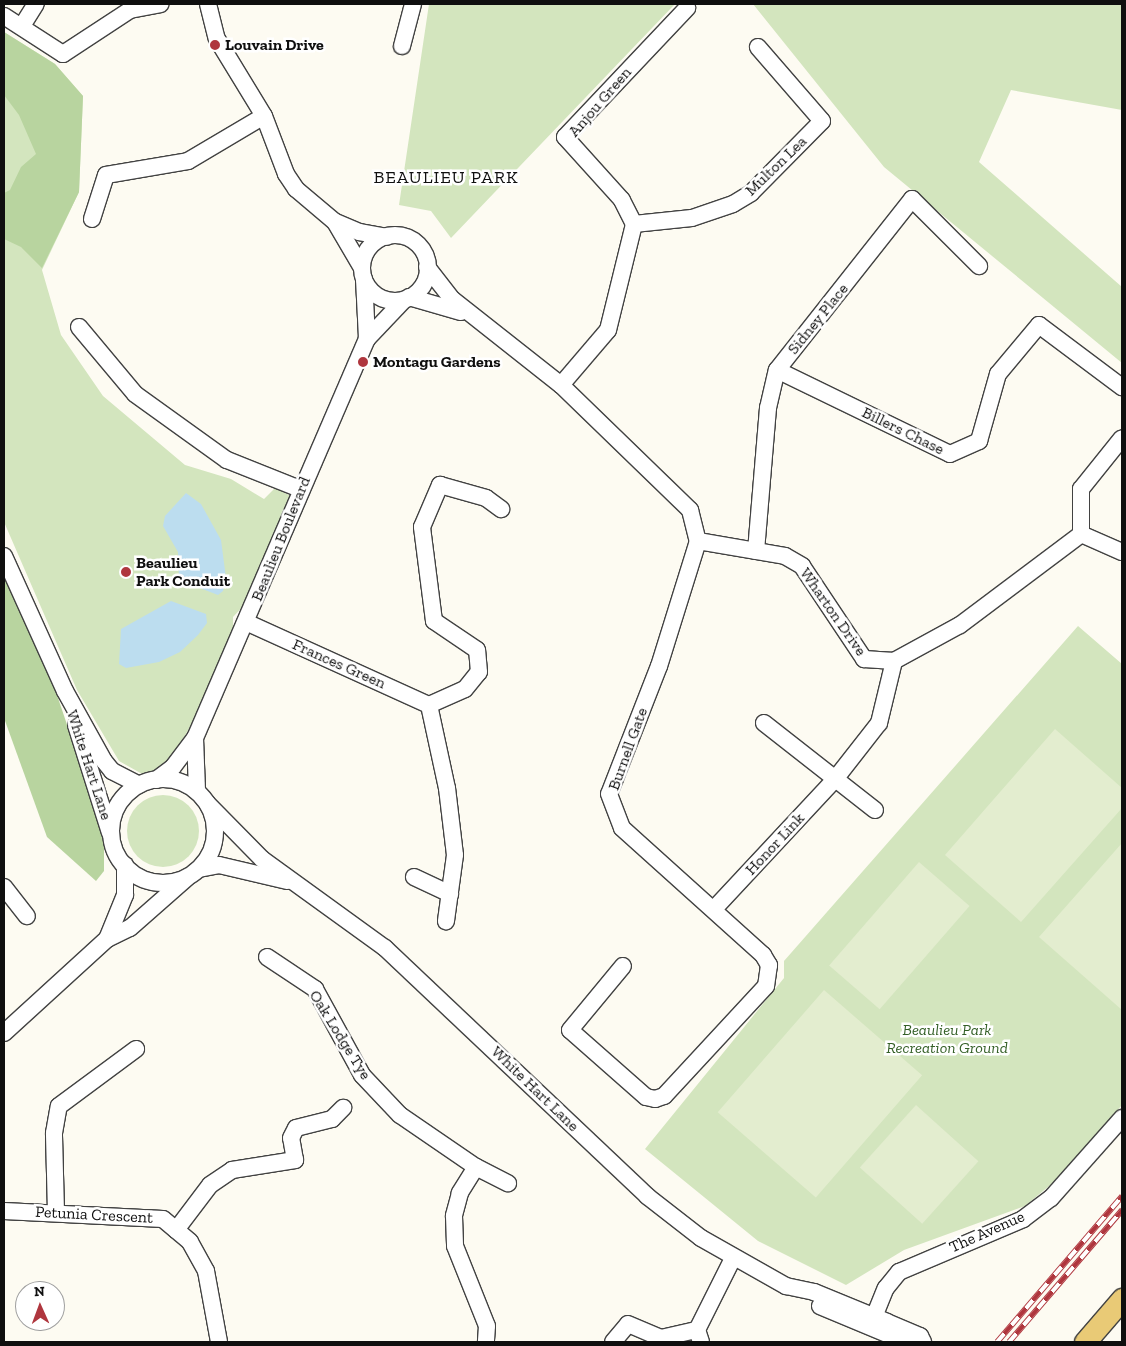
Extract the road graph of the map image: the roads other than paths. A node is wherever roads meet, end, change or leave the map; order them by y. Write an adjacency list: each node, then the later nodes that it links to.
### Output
1 (36, 4): 7 (street)
2 (160, 4): 7 (street)
3 (208, 4): 10 (street)
4 (412, 4): 8 (street)
5 (687, 8): 13 (street, Anjou Green)
6 (4, 16): 7 (street)
7 (22, 26)
8 (402, 46)
9 (758, 47): 13 (street, Multon Lea)
10 (264, 116): 11 (street); 12 (street)
11 (92, 219)
12 (335, 222): 14 (street); 17 (street)
13 (634, 224): 23 (street)
14 (387, 237): 15 (street); 17 (street)
15 (427, 266): 18 (street); 19 (street)
16 (979, 266): 22 (street, Sidney Place)
17 (363, 273): 18 (street); 21 (street, Beaulieu Boulevard)
18 (407, 298): 19 (street); 21 (street, Beaulieu Boulevard)
19 (474, 318): 23 (street)
20 (79, 326): 26 (street)
21 (367, 339): 26 (street, Beaulieu Boulevard)
22 (777, 370): 24 (street, Billers Chase); 30 (street, Sidney Place)
23 (561, 385): 29 (street)
24 (1122, 387)
25 (1122, 438): 28 (street)
26 (300, 489): 33 (street, Beaulieu Boulevard)
27 (501, 509): 36 (street)
28 (1081, 534): 31 (street); 34 (street)
29 (698, 541): 30 (street, Wharton Drive); 51 (street, Burnell Gate)
30 (756, 551): 34 (street, Wharton Drive)
31 (1122, 552)
32 (4, 556): 35 (street, White Hart Lane)
33 (248, 623): 36 (street, Frances Green); 38 (street, Beaulieu Boulevard)
34 (894, 662): 39 (street, Honor Link)
35 (65, 691): 41 (street, White Hart Lane); 44 (street, White Hart Lane)
36 (429, 705): 50 (street)
37 (764, 722): 39 (street)
38 (195, 738): 40 (street, Beaulieu Boulevard); 42 (street, Beaulieu Boulevard)
39 (836, 778): 43 (street); 51 (street, Honor Link)
40 (156, 780): 41 (street); 42 (street)
41 (139, 785): 44 (street)
42 (202, 797): 46 (street); 48 (street, White Hart Lane)
43 (875, 810)
44 (112, 840): 45 (street)
45 (125, 865): 46 (street); 54 (street)
46 (193, 872): 48 (street, White Hart Lane); 54 (street)
47 (414, 877): 50 (street)
48 (292, 882): 66 (street, White Hart Lane)
49 (4, 886): 52 (street)
50 (450, 894): 53 (street)
51 (714, 909): 56 (street, Burnell Gate)
52 (27, 916)
53 (446, 921)
54 (107, 939): 57 (street)
55 (267, 957): 61 (street, Oak Lodge Tye)
56 (624, 966)
57 (4, 1033)
58 (136, 1049): 64 (street)
59 (343, 1108): 65 (street)
60 (1122, 1118): 69 (street, The Avenue)
61 (476, 1167): 62 (street, Oak Lodge Tye); 72 (street)
62 (508, 1183)
63 (4, 1211): 64 (street, Petunia Crescent)
64 (56, 1212): 65 (street, Petunia Crescent)
65 (176, 1230): 71 (street, Petunia Crescent)
66 (733, 1258): 67 (street, White Hart Lane); 70 (street)
67 (786, 1286): 69 (street, White Hart Lane); 74 (street, White Hart Lane)
68 (1122, 1299): 76 (main road)
69 (874, 1317): 75 (street, White Hart Lane)
70 (699, 1336): 73 (street)
71 (219, 1342)
72 (486, 1342)
73 (613, 1342)
74 (906, 1342)
75 (923, 1342)
76 (1085, 1342)

